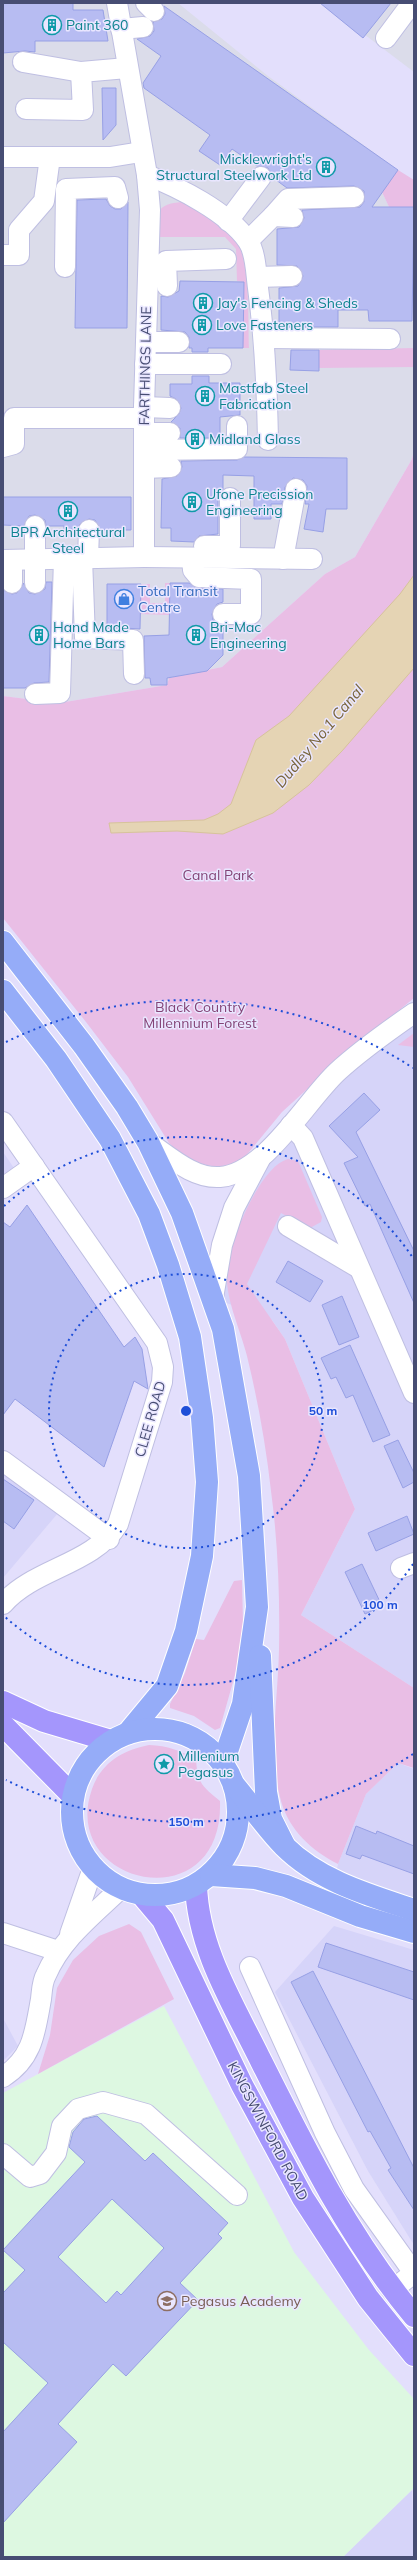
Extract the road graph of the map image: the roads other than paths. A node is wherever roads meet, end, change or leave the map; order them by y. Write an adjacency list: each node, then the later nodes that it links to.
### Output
1 (117, 3): 4 (street, FARTHINGS LANE)
2 (412, 3): 5 (street)
3 (142, 27): 4 (street)
4 (121, 30): 7 (street, FARTHINGS LANE)
5 (386, 38)
6 (23, 62): 8 (street)
7 (127, 68): 8 (street); 10 (street, FARTHINGS LANE)
8 (81, 72): 9 (street)
9 (26, 109)
10 (141, 152): 13 (street); 14 (street, FARTHINGS LANE)
11 (3, 157): 12 (street)
12 (50, 157): 13 (street); 23 (street)
13 (88, 157): 16 (street)
14 (147, 175): 21 (street); 28 (street, FARTHINGS LANE)
15 (261, 177): 21 (street)
16 (90, 193): 18 (street); 25 (street)
17 (354, 197): 19 (street)
18 (118, 198)
19 (273, 216): 20 (street); 22 (street)
20 (293, 217)
21 (228, 221): 22 (street)
22 (248, 241): 27 (street)
23 (3, 255)
24 (226, 259): 28 (street)
25 (65, 267)
26 (292, 276): 27 (street)
27 (256, 277): 29 (street)
28 (164, 286): 31 (street, FARTHINGS LANE)
29 (264, 338): 30 (street); 40 (street)
30 (390, 339)
31 (146, 342): 32 (street); 33 (street, FARTHINGS LANE)
32 (179, 342)
33 (145, 364): 34 (street); 39 (street, FARTHINGS LANE)
34 (221, 364)
35 (170, 408): 39 (street)
36 (8, 418): 39 (street); 41 (street)
37 (237, 426): 39 (street)
38 (170, 433): 39 (street)
39 (144, 435): 42 (street); 48 (street, FARTHINGS LANE)
40 (268, 440)
41 (3, 448)
42 (171, 467)
43 (296, 489): 51 (street)
44 (230, 498): 47 (street)
45 (35, 526): 50 (street)
46 (89, 530): 49 (street)
47 (194, 553): 48 (street); 51 (street); 56 (street)
48 (144, 557): 49 (street)
49 (78, 558): 50 (street); 57 (street); 58 (street)
50 (35, 559): 53 (street); 54 (street)
51 (283, 559): 52 (street)
52 (312, 559)
53 (7, 560): 55 (street)
54 (35, 582)
55 (12, 583)
56 (223, 614)
57 (134, 674)
58 (35, 694)
59 (3, 942): 64 (highway)
60 (3, 992): 78 (highway)
61 (414, 1013): 63 (street)
62 (3, 1122): 66 (street, CLEE ROAD)
63 (291, 1125): 65 (street); 69 (street)
64 (148, 1142): 65 (street); 70 (highway)
65 (261, 1157): 70 (street)
66 (34, 1166): 67 (street); 73 (street, CLEE ROAD)
67 (3, 1188)
68 (288, 1226): 69 (street)
69 (360, 1268): 71 (street)
70 (212, 1298): 75 (highway)
71 (414, 1393)
72 (3, 1461): 73 (street)
73 (109, 1539): 74 (street, CLEE ROAD)
74 (3, 1604)
75 (258, 1607): 79 (highway); 82 (highway)
76 (3, 1702): 78 (main road)
77 (3, 1725): 81 (main road)
78 (120, 1737): 79 (highway); 81 (highway)
79 (223, 1763): 80 (highway)
80 (234, 1785): 82 (highway); 84 (highway)
81 (74, 1796): 83 (highway)
82 (284, 1845): 87 (highway)
83 (93, 1868): 85 (highway); 90 (street)
84 (204, 1880): 86 (highway); 88 (highway); 92 (main road, KINGSWINFORD ROAD)
85 (121, 1888): 86 (highway); 90 (street)
86 (142, 1895): 100 (main road, KINGSWINFORD ROAD)
87 (414, 1910)
88 (414, 1932)
89 (3, 1933): 90 (street)
90 (63, 1944): 93 (street)
91 (250, 1967): 94 (street, KINGSWINFORD ROAD)
92 (269, 2076): 94 (street, KINGSWINFORD ROAD); 98 (main road, KINGSWINFORD ROAD)
93 (3, 2077)
94 (325, 2133): 97 (street, KINGSWINFORD ROAD)
95 (3, 2154): 96 (street)
96 (237, 2195)
97 (414, 2273): 98 (street)
98 (392, 2290): 99 (main road, KINGSWINFORD ROAD)
99 (414, 2316)
100 (414, 2355)

